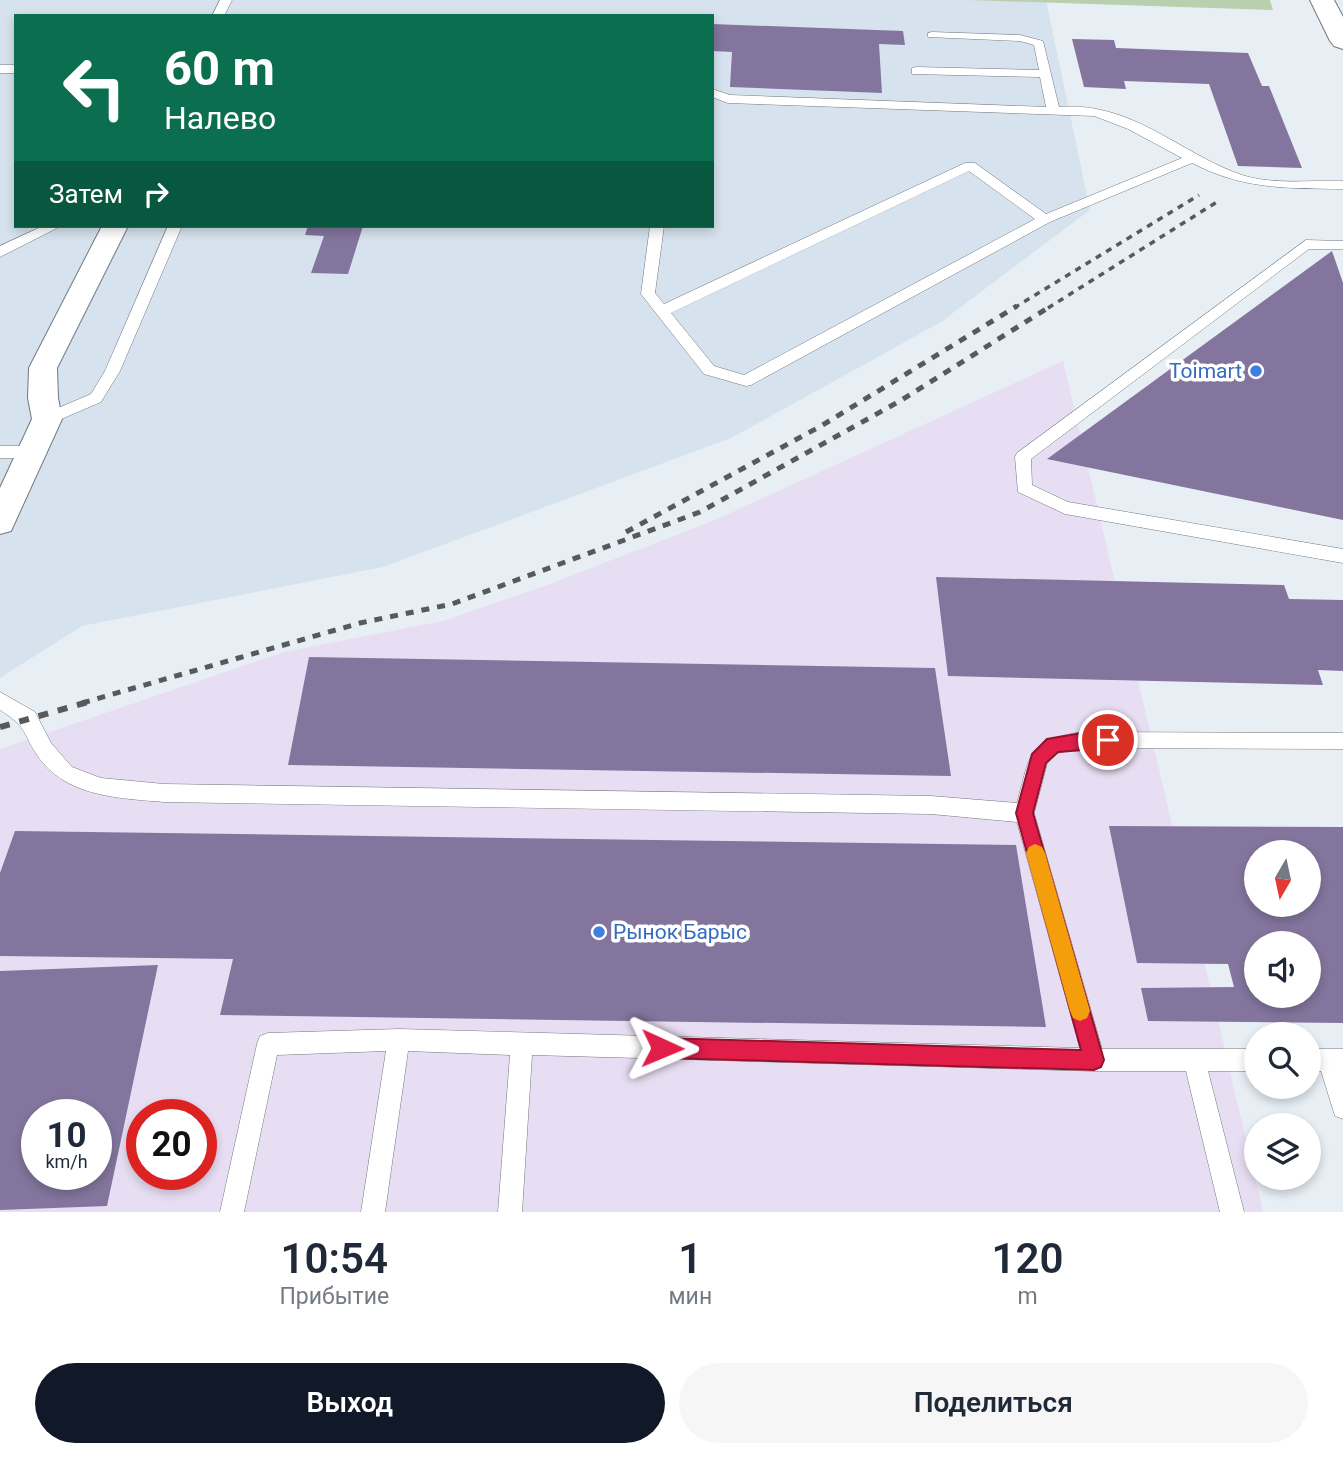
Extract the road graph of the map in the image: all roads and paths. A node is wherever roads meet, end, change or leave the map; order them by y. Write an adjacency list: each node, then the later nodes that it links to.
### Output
1 (1322, 0): 3 (main road)
2 (932, 35): 5 (lane)
3 (1343, 41)
4 (916, 71): 5 (lane)
5 (1046, 74): 7 (lane)
6 (714, 94): 7 (lane)
7 (1053, 110): 8 (lane)
8 (1193, 159): 9 (lane); 10 (lane)
9 (1343, 185)
10 (1045, 219): 17 (lane); 17 (lane)
11 (50, 228): 16 (lane)
12 (114, 228): 18 (street)
13 (174, 228): 18 (lane)
14 (657, 228): 17 (lane)
15 (1343, 245): 22 (lane)
16 (0, 252)
17 (662, 312)
18 (47, 419): 20 (street)
19 (0, 452): 20 (lane)
20 (32, 452): 21 (street)
21 (0, 522)
22 (1343, 556)
23 (0, 700): 25 (lane)
24 (1343, 741): 25 (lane)
25 (1024, 813): 30 (lane)
26 (399, 1040): 27 (lane); 33 (lane); 34 (lane)
27 (522, 1044): 30 (lane); 35 (lane)
28 (1194, 1059): 29 (lane); 30 (lane); 36 (lane)
29 (1244, 1059)
30 (1094, 1060)
31 (1327, 1060): 32 (lane)
32 (1343, 1108)
33 (232, 1212)
34 (373, 1212)
35 (510, 1212)
36 (1232, 1212)

